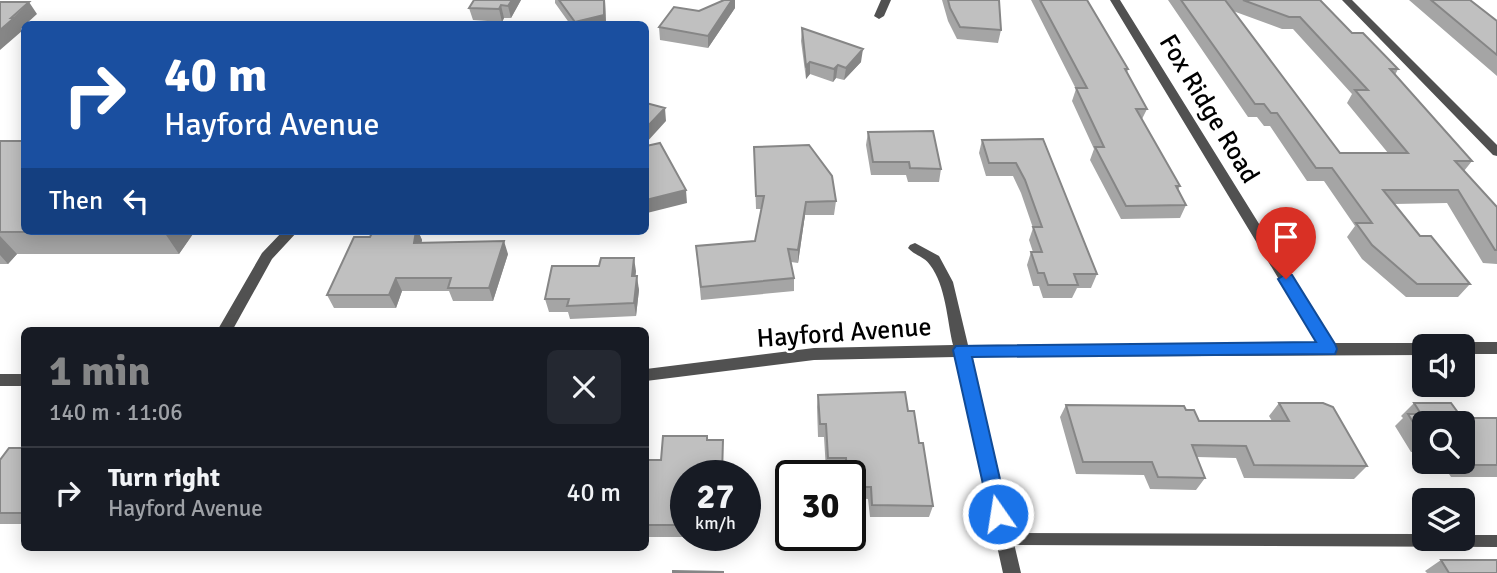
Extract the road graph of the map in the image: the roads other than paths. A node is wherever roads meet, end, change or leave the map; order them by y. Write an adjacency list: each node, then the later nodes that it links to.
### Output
1 (886, 0): 4 (street)
2 (1115, 0): 11 (street, Fox Ridge Road)
3 (1347, 0): 5 (street)
4 (879, 16)
5 (1497, 152)
6 (287, 235): 8 (street)
7 (915, 248): 13 (street)
8 (225, 327)
9 (1475, 348): 10 (street)
10 (1497, 348)
11 (1329, 349): 12 (street, Hayford Avenue); 13 (street, Hayford Avenue)
12 (1412, 349)
13 (962, 350): 14 (street, Hayford Avenue); 17 (street)
14 (649, 375)
15 (0, 380): 16 (street)
16 (21, 380)
17 (1004, 539): 18 (lane); 19 (street)
18 (1497, 541)
19 (1012, 573)

